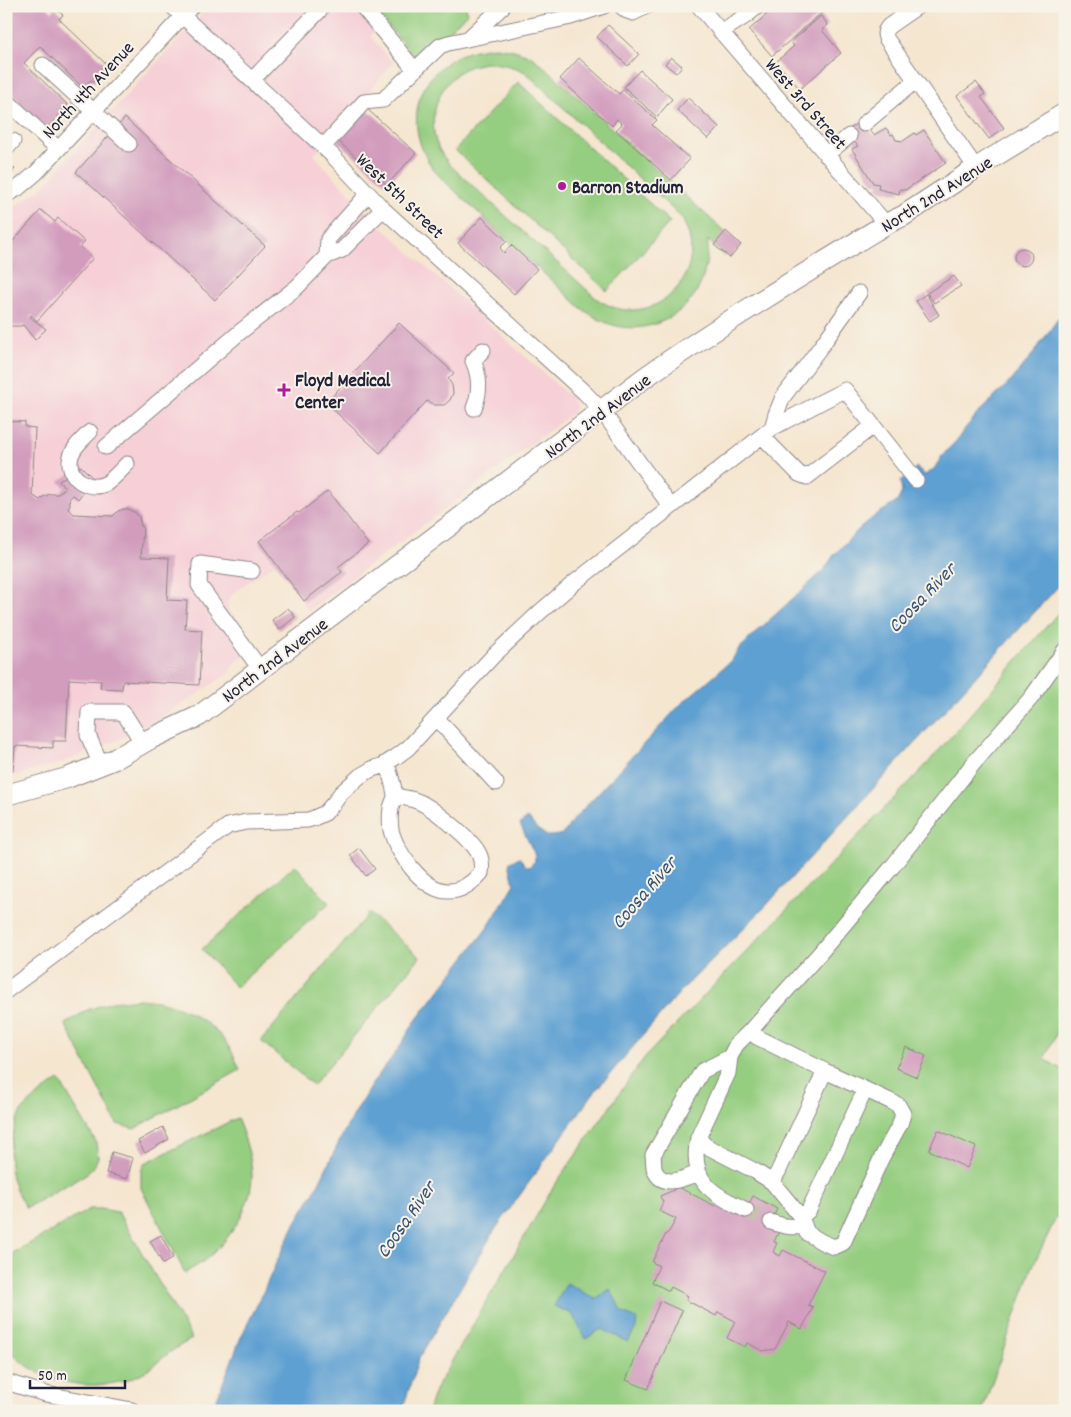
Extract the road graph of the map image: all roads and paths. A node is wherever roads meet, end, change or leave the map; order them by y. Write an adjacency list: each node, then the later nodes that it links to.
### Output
1 (322, 6): 15 (street)
2 (362, 6): 14 (street)
3 (503, 6): 12 (street)
4 (604, 6): 12 (street)
5 (622, 6): 6 (street)
6 (647, 6)
7 (699, 6): 11 (street, West 3rd Street)
8 (922, 7): 16 (street)
9 (182, 9): 15 (street, West 5th Street); 18 (street, North 4th Avenue)
10 (748, 9): 11 (street)
11 (721, 32): 25 (street, West 3rd Street)
12 (468, 39): 14 (street)
13 (42, 65): 18 (street)
14 (415, 70): 23 (street)
15 (252, 80): 23 (street, West 5th Street)
16 (915, 81): 20 (street); 26 (street)
17 (6, 100): 24 (street)
18 (93, 111): 22 (street); 24 (street, North 4th Avenue)
19 (1063, 114): 26 (main road, North 2nd Avenue)
20 (864, 124)
21 (849, 136): 25 (street)
22 (129, 144)
23 (323, 147): 28 (street, West 5th Street)
24 (58, 149): 27 (street, North 4th Avenue)
25 (826, 155): 30 (street, West 3rd Street)
26 (976, 168): 30 (main road, North 2nd Avenue)
27 (6, 194)
28 (368, 194): 29 (street, West 5th Street); 31 (street)
29 (383, 208): 31 (street); 35 (street, West 5th Street)
30 (886, 224): 35 (main road, North 2nd Avenue)
31 (326, 256): 39 (street)
32 (859, 293): 38 (street)
33 (483, 350): 34 (street)
34 (474, 408)
35 (602, 411): 42 (street, West 5th Street); 45 (main road, North 2nd Avenue)
36 (874, 426): 38 (street); 38 (street); 41 (street)
37 (90, 432): 40 (street)
38 (767, 432): 42 (street)
39 (106, 447)
40 (127, 464)
41 (916, 480)
42 (671, 506): 46 (street)
43 (252, 571): 45 (street)
44 (1065, 650): 54 (street)
45 (260, 670): 47 (main road, North 2nd Avenue)
46 (436, 718): 48 (street); 50 (street)
47 (144, 738): 49 (main road, North 2nd Avenue); 49 (street)
48 (387, 763): 52 (street); 53 (street)
49 (101, 765): 51 (main road, North 2nd Avenue)
50 (496, 783)
51 (6, 795)
52 (395, 796): 52 (street)
53 (6, 991)
54 (750, 1031): 55 (street); 56 (street)
55 (730, 1057): 58 (street); 59 (street)
56 (825, 1071): 57 (street); 60 (street)
57 (865, 1090): 62 (street); 62 (street)
58 (698, 1138): 59 (street); 60 (street)
59 (698, 1173): 61 (street)
60 (772, 1182): 62 (street)
61 (746, 1210)
62 (803, 1221): 63 (street)
63 (771, 1222)
64 (6, 1382): 65 (street)
65 (109, 1408): 66 (street)
66 (132, 1410)

